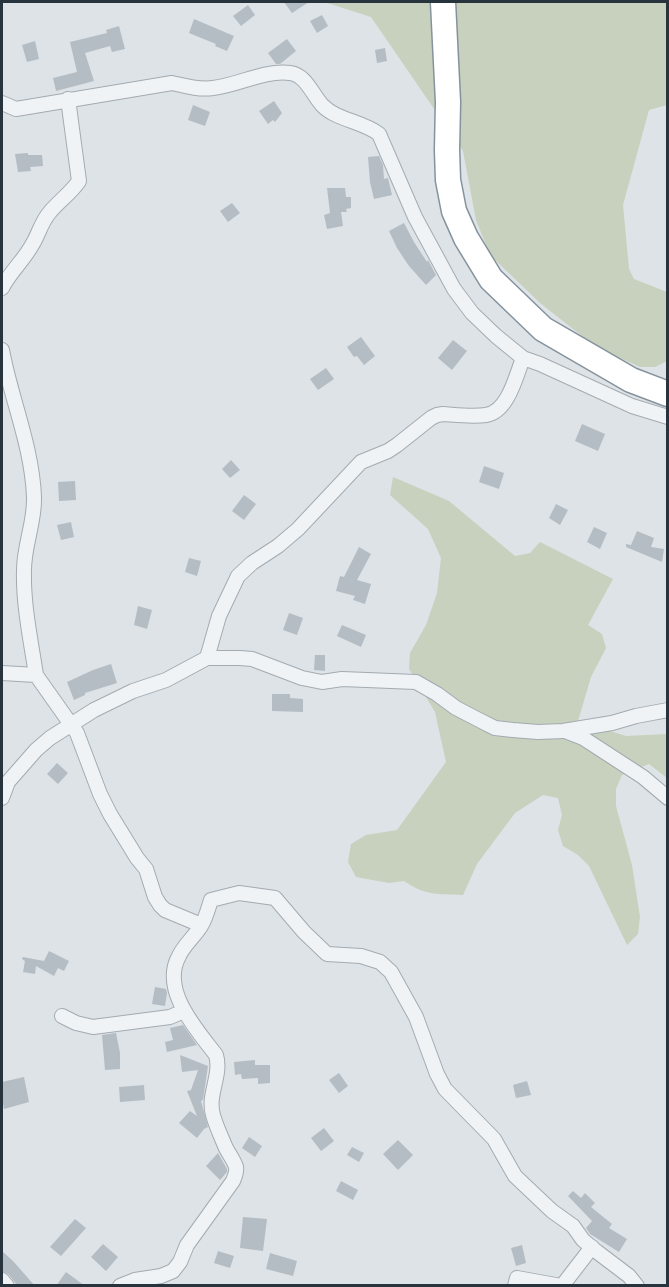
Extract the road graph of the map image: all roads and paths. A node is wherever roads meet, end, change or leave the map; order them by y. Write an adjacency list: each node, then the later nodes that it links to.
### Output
1 (443, 2): 7 (highway)
2 (68, 99): 3 (street); 4 (street); 6 (street)
3 (2, 103)
4 (2, 288)
5 (2, 350): 11 (street)
6 (523, 358): 8 (street); 9 (street)
7 (668, 394)
8 (668, 417)
9 (207, 658): 13 (street); 14 (street)
10 (2, 673): 11 (street)
11 (36, 675): 13 (street)
12 (668, 710): 14 (street)
13 (71, 724): 15 (street); 17 (street)
14 (563, 731): 16 (street)
15 (2, 798)
16 (668, 798)
17 (201, 926): 18 (street); 20 (street)
18 (184, 1011): 19 (street); 23 (street)
19 (62, 1016)
20 (592, 1247): 25 (street); 26 (street)
21 (2, 1280): 22 (street)
22 (7, 1286)
23 (120, 1286)
24 (515, 1286): 25 (street)
25 (561, 1286)
26 (637, 1286)

